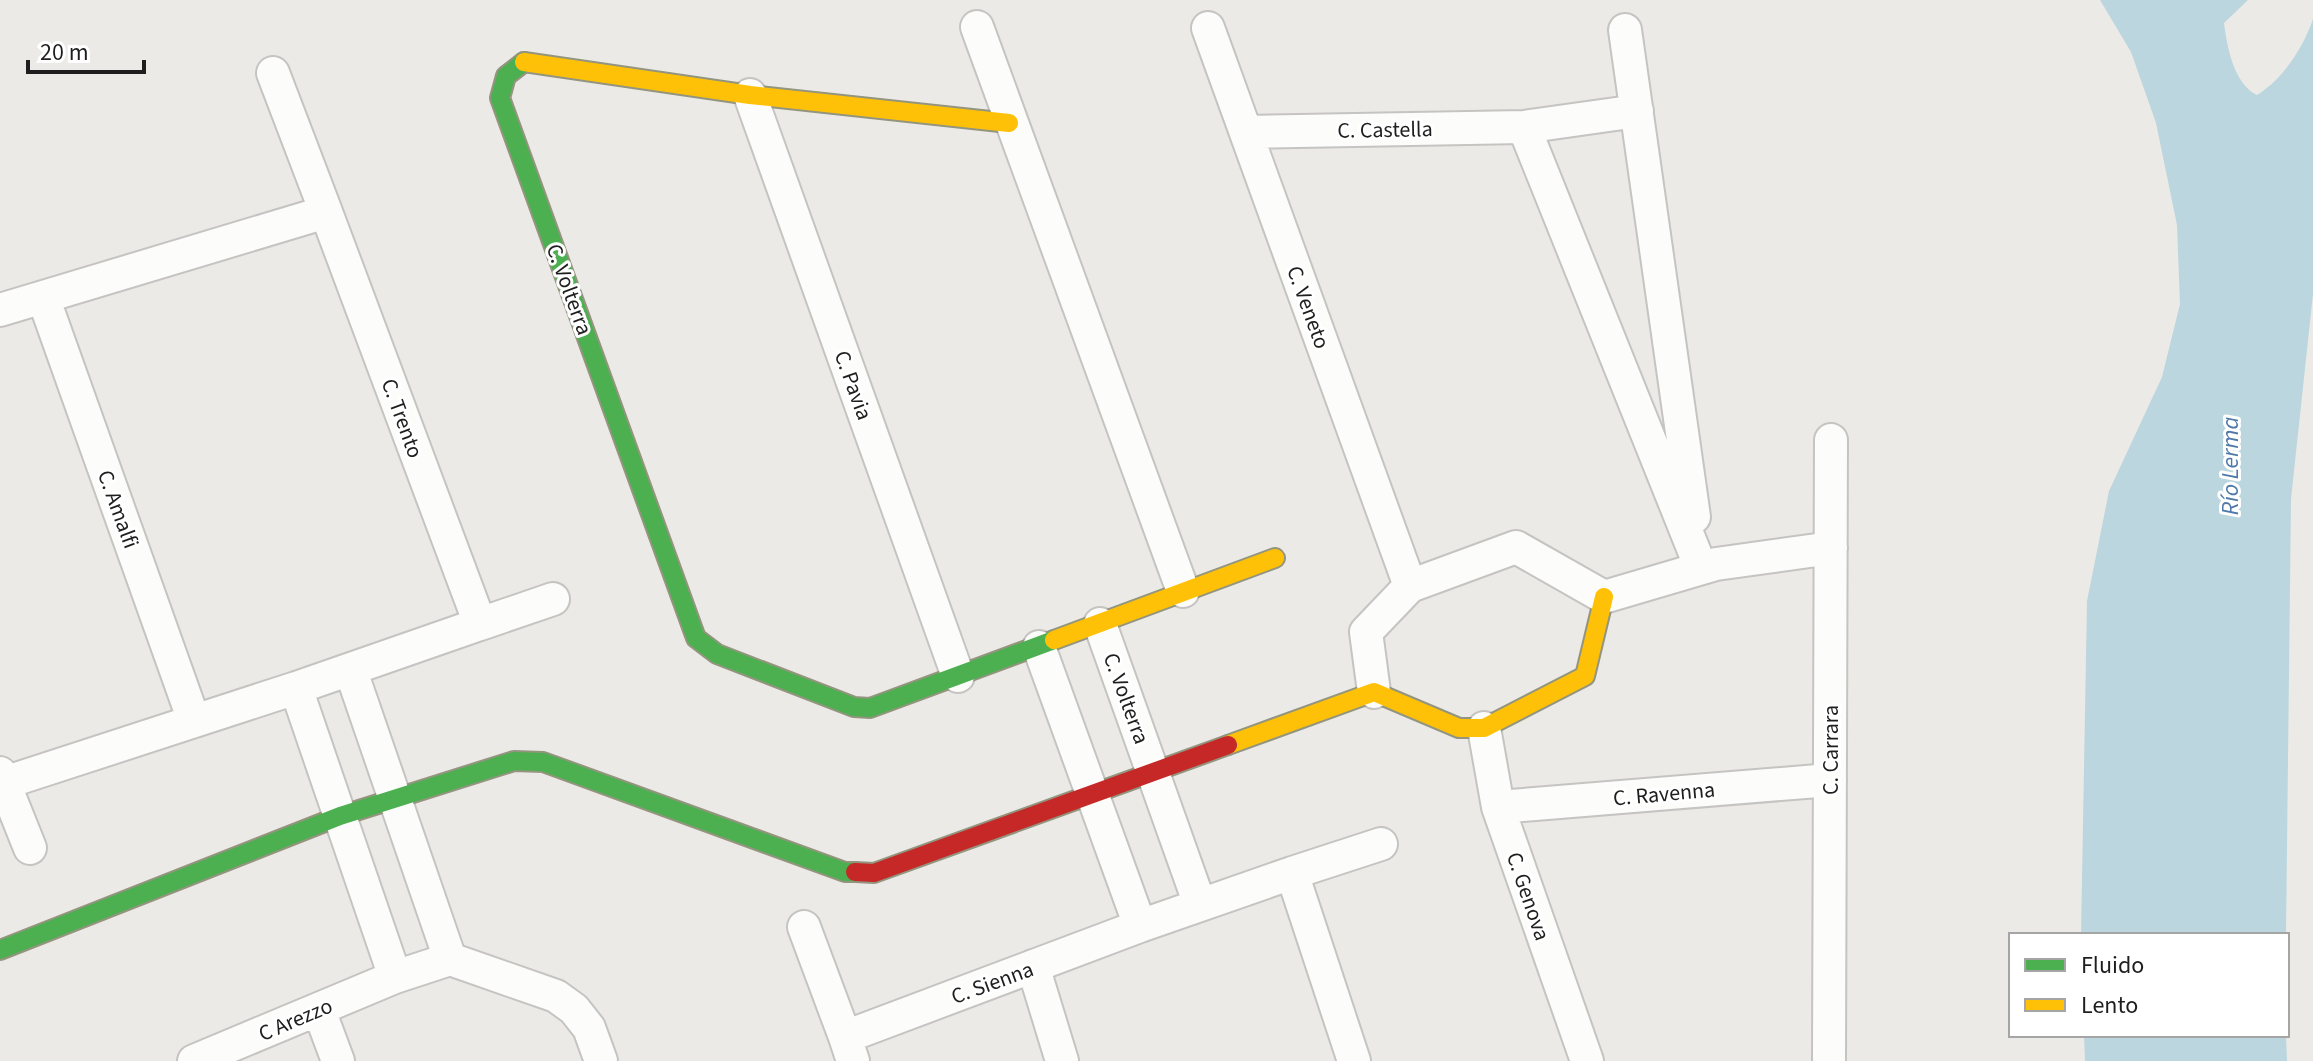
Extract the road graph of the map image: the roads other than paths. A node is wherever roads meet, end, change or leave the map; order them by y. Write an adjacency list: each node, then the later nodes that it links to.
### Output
1 (977, 27): 7 (street)
2 (1208, 28): 9 (street, C. Veneto)
3 (1625, 30): 6 (street)
4 (273, 73): 10 (street, C. Trento)
5 (750, 95): 7 (street, C. Volterra); 25 (street, C. Pavia); 25 (street, C. Volterra)
6 (1637, 111): 8 (street, C. Castella); 16 (street)
7 (1009, 123): 18 (street)
8 (1524, 127): 9 (street, C. Castella); 16 (street)
9 (1246, 132): 17 (street, C. Veneto)
10 (326, 212): 11 (street); 21 (street, C. Trento)
11 (43, 297): 12 (street); 28 (street, C. Amalfi)
12 (0, 310)
13 (1831, 440): 14 (street, C. Carrara)
14 (1831, 548): 16 (street); 32 (street, C. Carrara)
15 (1275, 558): 18 (street, C. Volterra)
16 (1701, 568): 19 (street)
17 (1410, 586): 19 (street); 27 (street)
18 (1183, 591): 22 (street, C. Volterra)
19 (1604, 597): 29 (street)
20 (553, 599): 21 (street)
21 (480, 624): 24 (street)
22 (1100, 624): 23 (street, C. Volterra); 30 (street, C. Volterra)
23 (1039, 647): 25 (street, C. Volterra); 33 (street)
24 (351, 671): 26 (street); 34 (street)
25 (958, 676)
26 (296, 688): 28 (street); 36 (street)
27 (1374, 692): 29 (street); 30 (street)
28 (194, 721): 31 (street)
29 (1484, 728): 35 (street, C. Genova)
30 (1154, 771): 33 (street); 40 (street)
31 (2, 778): 38 (street)
32 (1830, 780): 35 (street, C. Ravenna); 55 (street, C. Carrara)
33 (1092, 794): 34 (street); 41 (street)
34 (394, 798): 36 (street); 44 (street)
35 (1498, 807): 54 (street, C. Genova)
36 (340, 816): 43 (street); 46 (street)
37 (1381, 844): 39 (street, C. Sienna)
38 (30, 848)
39 (1292, 873): 40 (street, C. Sienna); 53 (street)
40 (1200, 905): 41 (street, C. Sienna)
41 (1140, 926): 45 (street, C. Sienna)
42 (804, 927): 48 (street, C. Sienna)
43 (0, 950)
44 (450, 959): 46 (street, C Arezzo); 51 (street)
45 (1033, 966): 48 (street, C. Sienna); 52 (street)
46 (395, 977): 47 (street, C Arezzo)
47 (319, 1010): 49 (street, C Arezzo); 50 (street)
48 (849, 1049)
49 (194, 1061)
50 (338, 1061)
51 (601, 1061)
52 (1062, 1061)
53 (1354, 1061)
54 (1587, 1061)
55 (1829, 1061)

